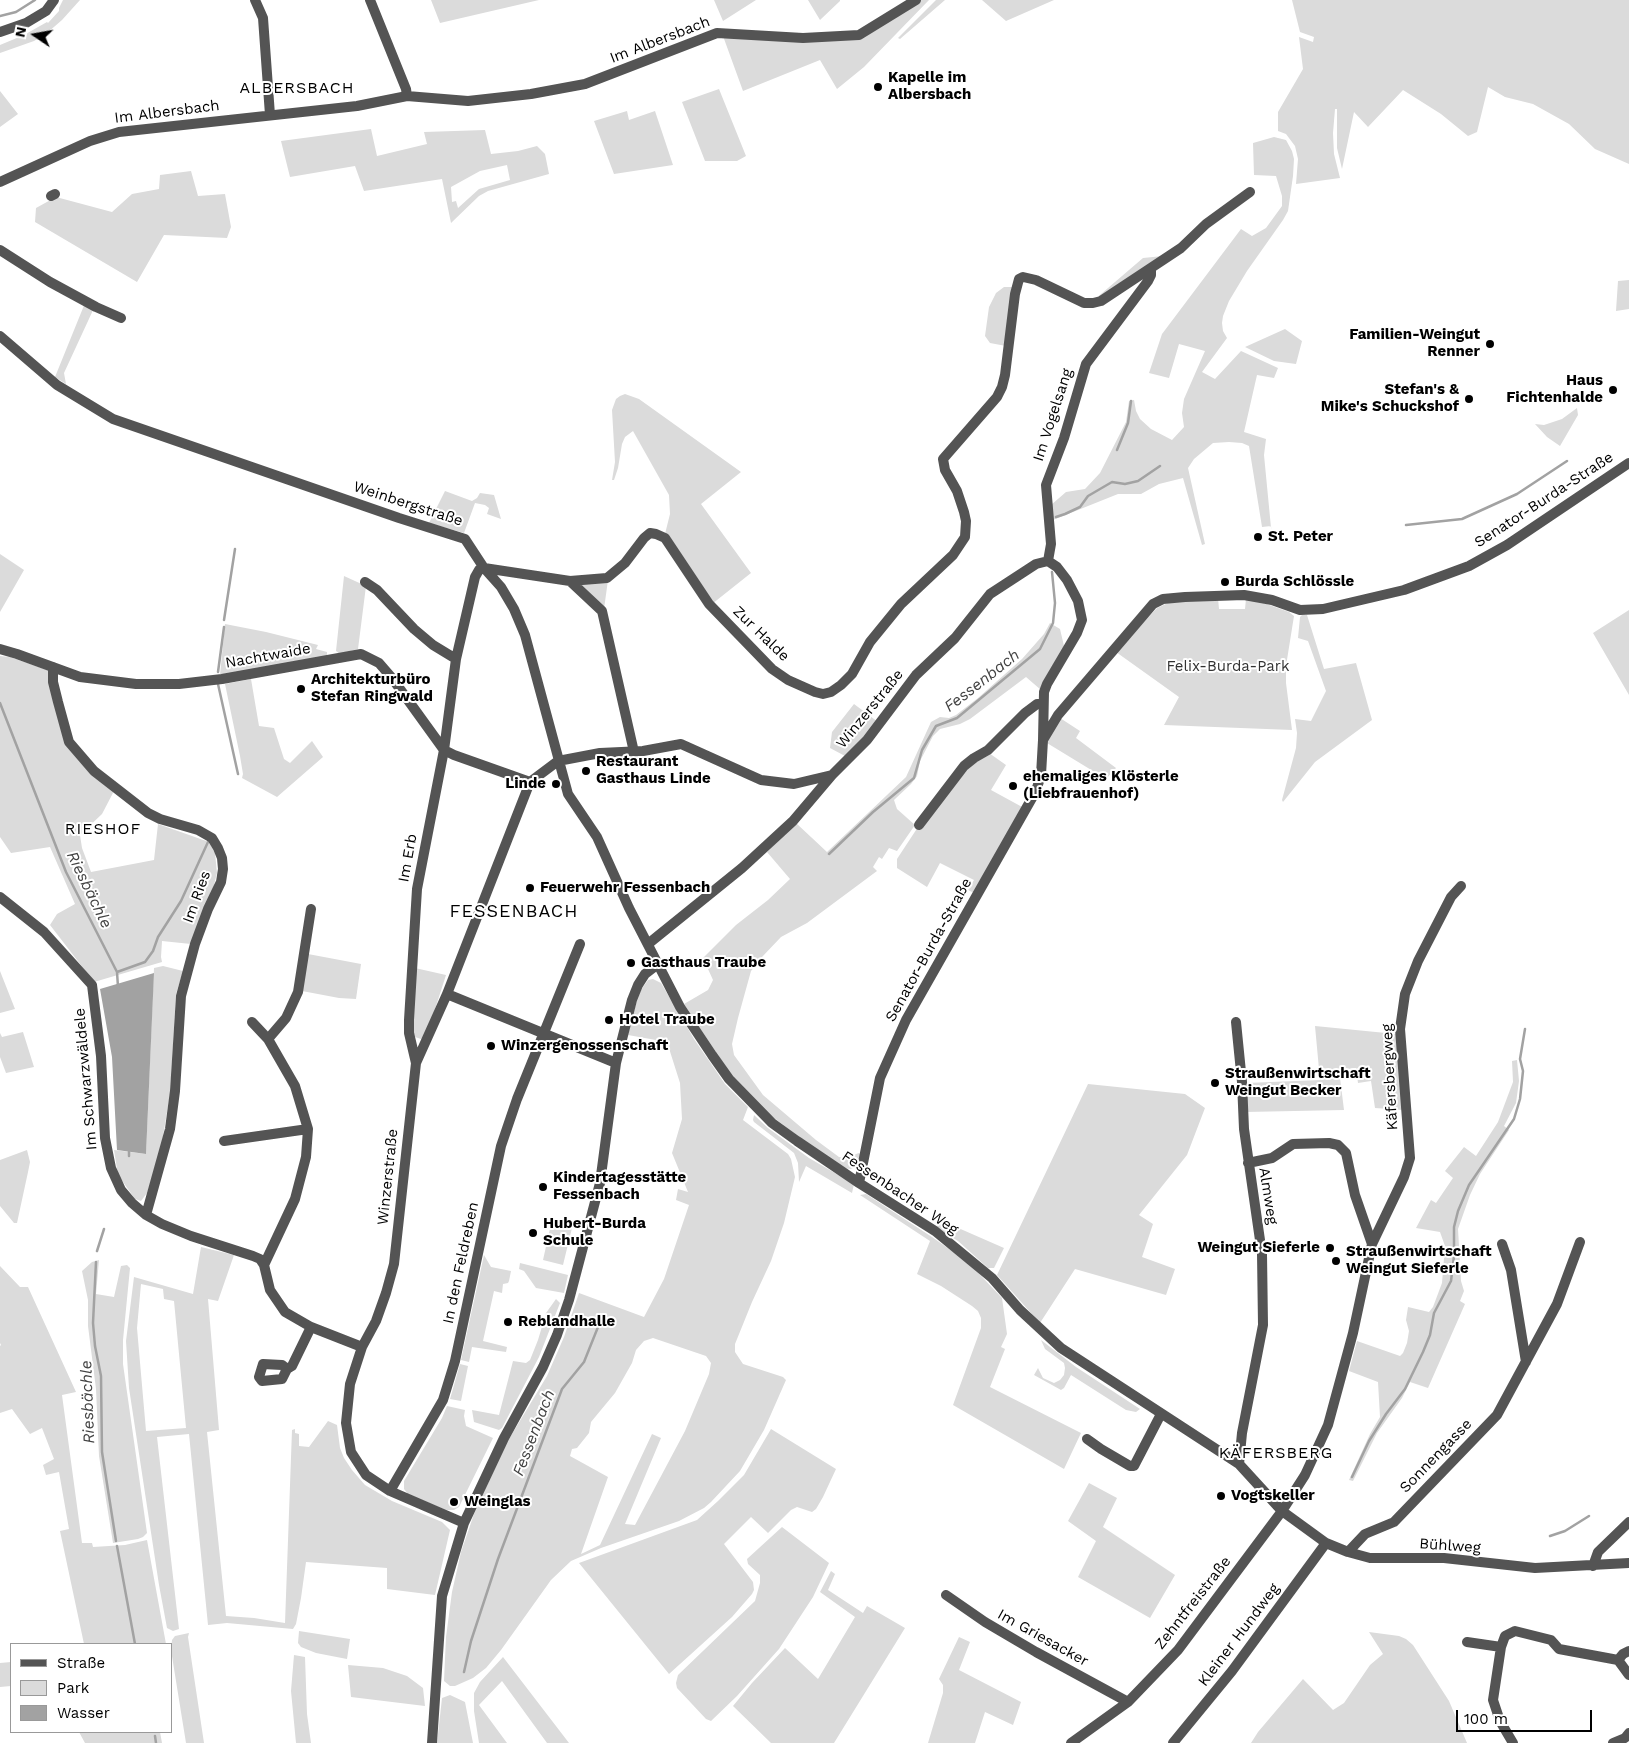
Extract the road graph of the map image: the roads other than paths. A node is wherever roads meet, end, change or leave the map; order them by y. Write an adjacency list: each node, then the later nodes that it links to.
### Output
1 (54, 0): 5 (street)
2 (255, 0): 7 (street)
3 (370, 0): 6 (street)
4 (916, 0): 6 (street, Im Albersbach)
5 (0, 32)
6 (407, 96): 7 (street, Im Albersbach)
7 (270, 114): 8 (street, Im Albersbach)
8 (0, 182)
9 (1250, 192): 11 (street, Im Vogelsang)
10 (0, 250): 12 (street)
11 (1151, 269): 15 (street, Im Vogelsang); 16 (street, Im Vogelsang)
12 (122, 318)
13 (0, 336): 17 (street, Weinbergstraße)
14 (1629, 463): 24 (street, Senator-Burda-Straße)
15 (953, 556): 18 (street, Zur Halde)
16 (1048, 561): 23 (street); 29 (street, Winzerstraße)
17 (484, 568): 18 (street, Zur Halde); 21 (street, Im Erb); 28 (street, Weinbergstraße)
18 (570, 581): 27 (street)
19 (365, 582): 21 (street)
20 (0, 649): 22 (street)
21 (456, 658): 26 (street, Im Erb)
22 (53, 667): 26 (street, Nachtwaide); 49 (street, Im Ries)
23 (1043, 704): 24 (street); 25 (street, Senator-Burda-Straße); 31 (street)
24 (1058, 715): 25 (street, Senator-Burda-Straße)
25 (1043, 740): 48 (street, Senator-Burda-Straße)
26 (444, 750): 30 (street); 43 (street, Im Erb)
27 (634, 752): 28 (street); 29 (street)
28 (558, 760): 30 (street); 36 (street, Weinbergstraße)
29 (832, 775): 36 (street, Winzerstraße)
30 (530, 782): 38 (street, Winzerstraße)
31 (918, 825)
32 (1461, 886): 51 (street, Käfersbergweg)
33 (0, 897): 49 (street, Im Schwarzwäldele)
34 (311, 909): 42 (street)
35 (580, 944): 41 (street, In den Feldreben)
36 (648, 944): 37 (street, Weinbergstraße)
37 (658, 964): 44 (street); 48 (street, Fessenbacher Weg)
38 (448, 994): 41 (street); 43 (street, Winzerstraße)
39 (252, 1022): 42 (street)
40 (1236, 1022): 47 (street, Almweg)
41 (544, 1034): 44 (street); 61 (street, In den Feldreben)
42 (268, 1039): 45 (street)
43 (416, 1063): 55 (street, Winzerstraße)
44 (616, 1064): 64 (street)
45 (308, 1129): 46 (street); 53 (street)
46 (224, 1141)
47 (1248, 1163): 51 (street); 60 (street, Almweg)
48 (859, 1183): 58 (street, Fessenbacher Weg)
49 (146, 1215): 53 (street, Im Schwarzwäldele)
50 (1580, 1242): 56 (street, Sonnengasse)
51 (1372, 1244): 62 (street, Käfersbergweg)
52 (1502, 1244): 56 (street)
53 (264, 1265): 54 (street)
54 (311, 1327): 55 (street); 57 (street)
55 (362, 1347): 61 (street, Winzerstraße)
56 (1526, 1362): 66 (street, Sonnengasse)
57 (287, 1369)
58 (1161, 1414): 59 (street); 60 (street, Fessenbacher Weg)
59 (1087, 1438)
60 (1239, 1464): 62 (street, Fessenbacher Weg)
61 (390, 1491): 64 (street, Winzerstraße)
62 (1282, 1510): 65 (street, Bühlweg); 75 (street, Zehntfreistraße)
63 (1629, 1522): 68 (street)
64 (464, 1523): 77 (street)
65 (1326, 1542): 66 (street, Bühlweg); 79 (street, Kleiner Hundweg)
66 (1348, 1552): 68 (street, Bühlweg)
67 (1629, 1563): 68 (street, Bühlweg)
68 (1593, 1566)
69 (946, 1595): 75 (street, Im Griesacker)
70 (1467, 1642): 71 (street)
71 (1500, 1647): 73 (street); 80 (street)
72 (1629, 1651): 73 (street)
73 (1618, 1660): 74 (street)
74 (1629, 1675)
75 (1128, 1702): 78 (street, Zehntfreistraße)
76 (1628, 1738): 81 (street)
77 (432, 1743)
78 (1072, 1743)
79 (1173, 1743)
80 (1513, 1743)
81 (1612, 1743)

